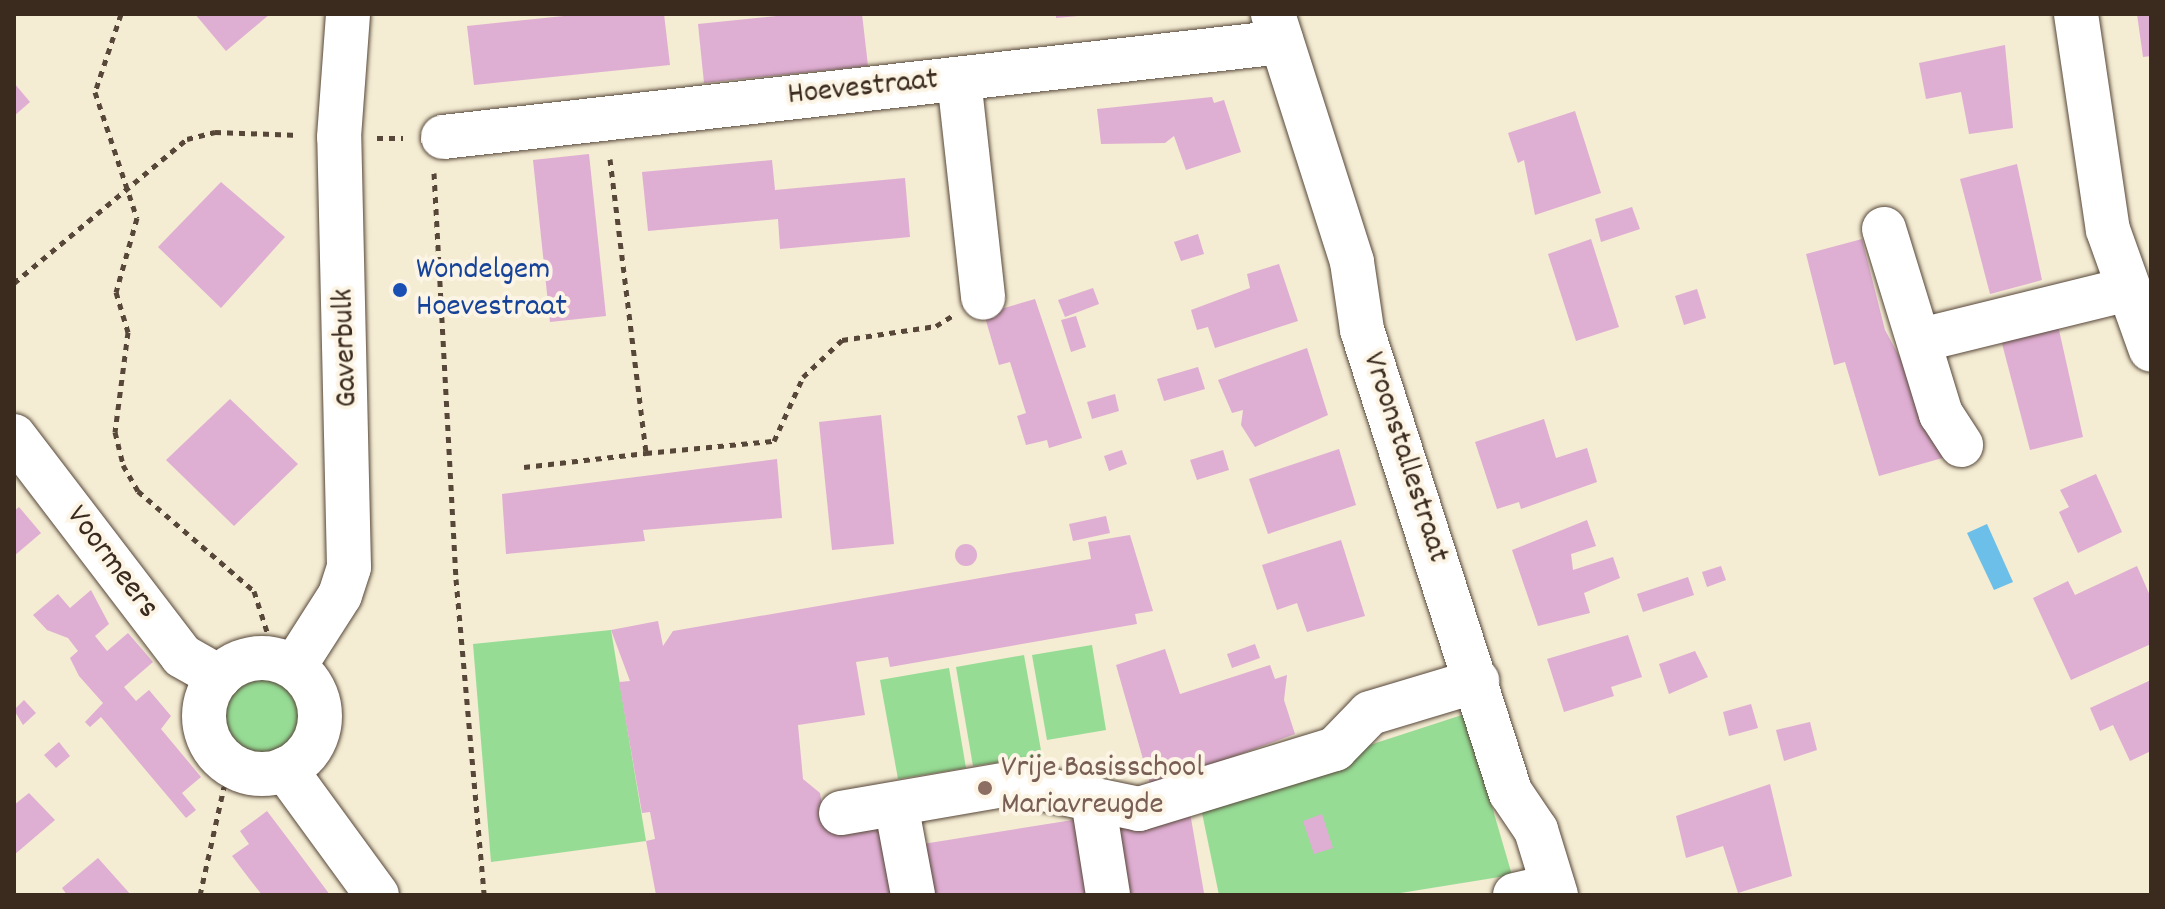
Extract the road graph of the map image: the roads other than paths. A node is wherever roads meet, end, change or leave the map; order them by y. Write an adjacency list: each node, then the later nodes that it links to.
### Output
1 (348, 14): 13 (street, Gaverbulk)
2 (2076, 14): 7 (street)
3 (1278, 28): 4 (street, Hoevestraat); 15 (street, Vroonstallestraat)
4 (959, 79): 5 (street, Hoevestraat); 8 (street)
5 (437, 137)
6 (1884, 229): 9 (street)
7 (2129, 289): 9 (street); 10 (street)
8 (983, 298)
9 (1921, 340): 12 (street)
10 (2151, 350)
11 (14, 436): 14 (street, Voormeers)
12 (1961, 445)
13 (284, 663): 14 (street); 16 (street)
14 (219, 677): 16 (street)
15 (1477, 681): 17 (street); 20 (street, Vroonstallestraat)
16 (285, 769): 21 (street)
17 (1093, 800): 18 (street); 23 (street)
18 (896, 804): 19 (street); 22 (street)
19 (841, 813)
20 (1541, 892)
21 (377, 895)
22 (913, 895)
23 (1108, 895)

